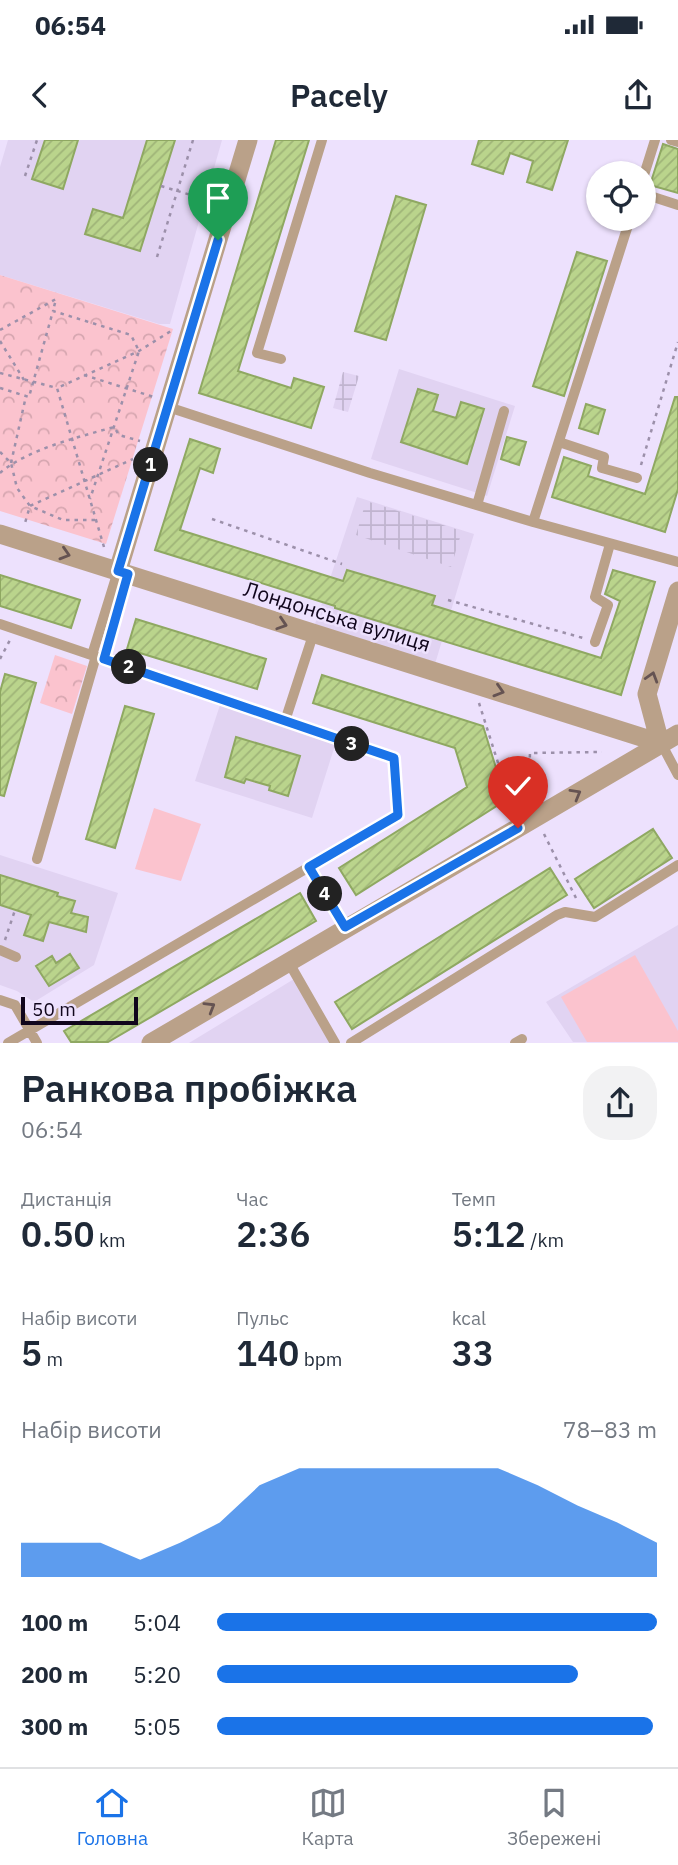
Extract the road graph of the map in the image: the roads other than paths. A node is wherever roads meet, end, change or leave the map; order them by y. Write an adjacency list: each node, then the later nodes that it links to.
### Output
1 (248, 140): 11 (street)
2 (322, 140): 10 (lane)
3 (655, 140): 6 (lane)
4 (671, 140): 5 (lane)
5 (678, 142)
6 (648, 161)
7 (656, 198): 8 (lane)
8 (678, 205)
9 (626, 231): 13 (lane)
10 (281, 359)
11 (164, 403): 15 (lane); 20 (street)
12 (504, 411): 15 (lane)
13 (559, 442): 14 (lane); 16 (lane)
14 (637, 478)
15 (477, 505): 16 (lane)
16 (533, 522): 18 (lane)
17 (0, 534): 20 (street, Лондонська вулиця, one-way to 20)
18 (610, 544): 19 (lane); 24 (lane)
19 (678, 562)
20 (123, 573): 23 (street, Лондонська вулиця, one-way to 23); 25 (lane)
21 (678, 591): 27 (street, one-way to 21)
22 (0, 624): 25 (lane)
23 (313, 635): 26 (lane); 27 (street, Лондонська вулиця, one-way to 27)
24 (595, 642)
25 (97, 656): 26 (lane); 29 (lane)
26 (285, 721): 31 (lane)
27 (669, 738): 28 (lane); 32 (street, one-way to 27)
28 (678, 775)
29 (37, 859)
30 (678, 865): 42 (lane)
31 (309, 867): 32 (lane); 37 (lane)
32 (345, 927): 35 (street)
33 (1, 951): 34 (lane)
34 (16, 957)
35 (287, 961): 40 (street, one-way to 35); 41 (lane)
36 (0, 1000): 37 (lane)
37 (30, 1029): 38 (lane); 39 (lane)
38 (8, 1042)
39 (37, 1042)
40 (151, 1042)
41 (335, 1042)
42 (351, 1042)

